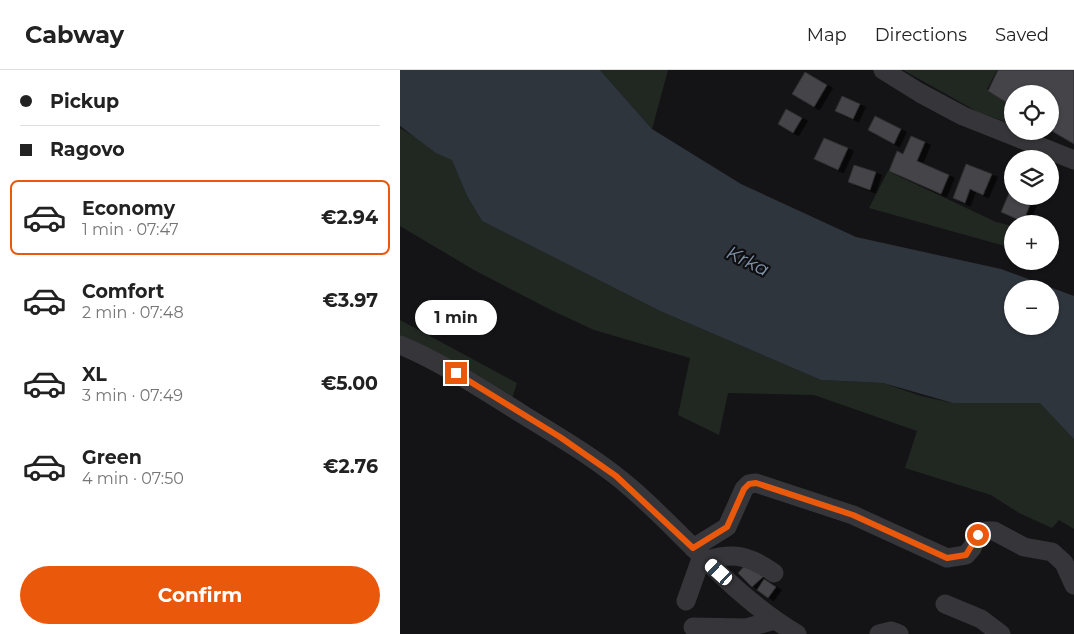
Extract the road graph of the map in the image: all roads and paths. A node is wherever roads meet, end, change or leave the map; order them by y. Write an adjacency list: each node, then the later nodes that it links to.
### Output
1 (883, 70): 2 (street)
2 (1074, 160)
3 (400, 344): 4 (street)
4 (701, 555): 5 (street); 6 (street); 7 (street); 9 (street)
5 (774, 573)
6 (1074, 585)
7 (686, 601)
8 (945, 604): 14 (street)
9 (775, 620): 10 (street); 11 (street)
10 (693, 627)
11 (797, 634)
12 (879, 634): 13 (street)
13 (899, 634)
14 (1001, 634)

